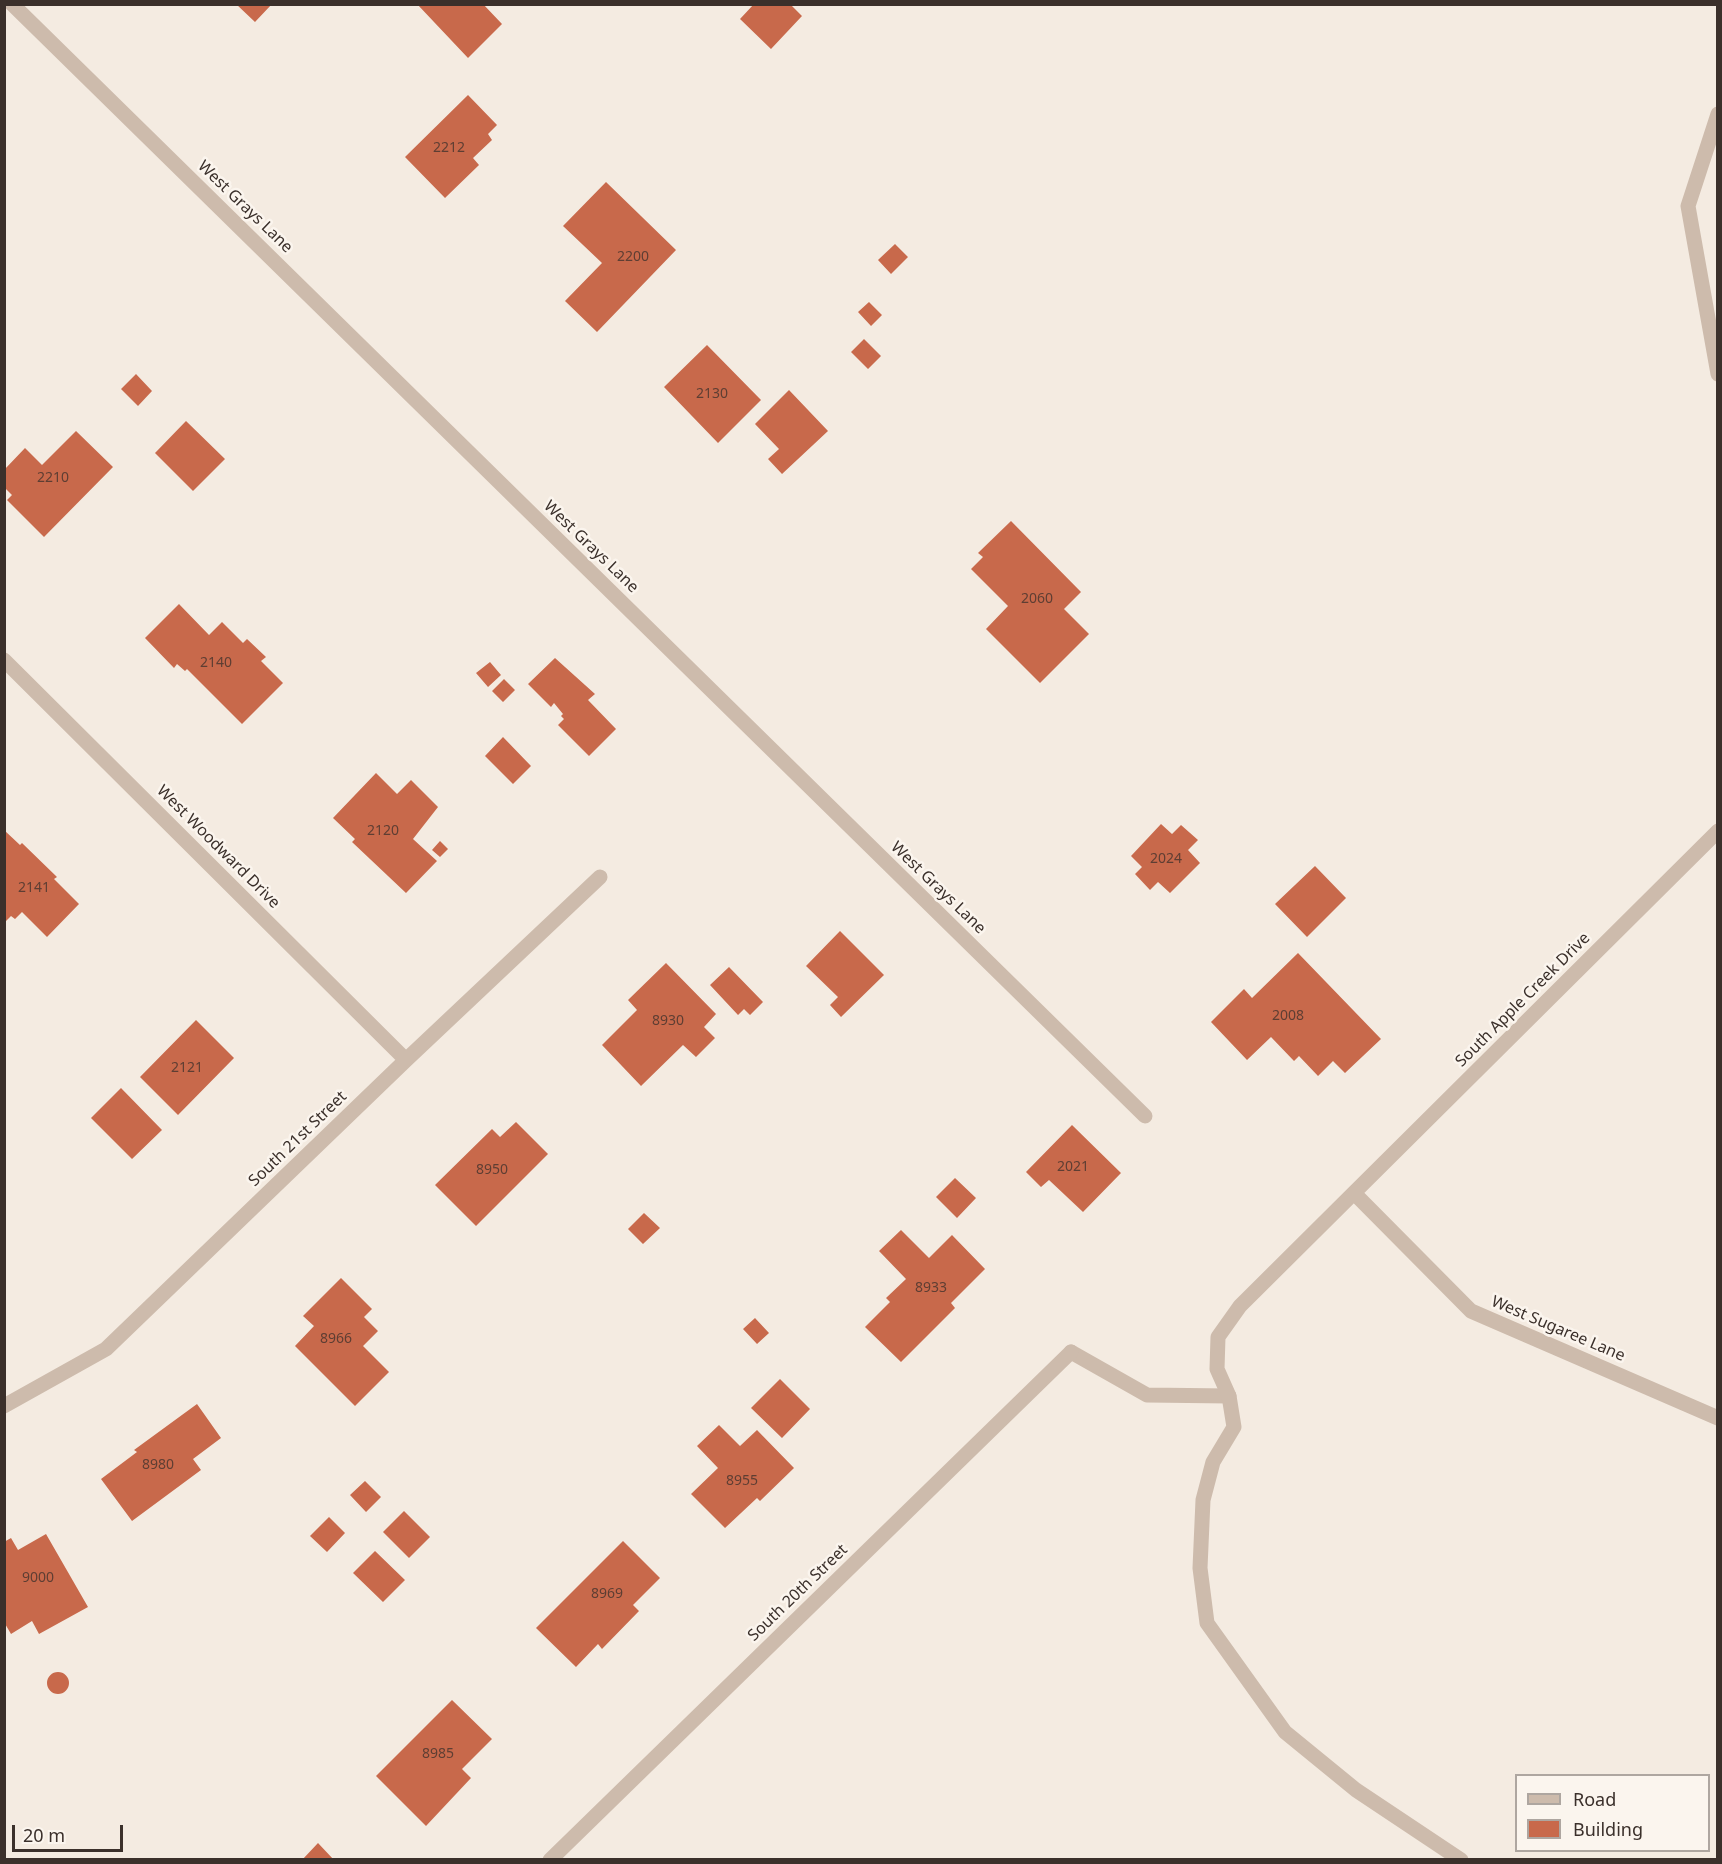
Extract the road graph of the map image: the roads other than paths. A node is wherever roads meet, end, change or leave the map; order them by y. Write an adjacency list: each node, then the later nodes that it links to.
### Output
1 (12, 4): 8 (street, West Grays Lane)
2 (1718, 114): 3 (street)
3 (1718, 374)
4 (4, 660): 7 (street, West Woodward Drive)
5 (1718, 831): 9 (street, South Apple Creek Drive)
6 (600, 877): 7 (street, South 21st Street)
7 (406, 1060): 11 (street, South 21st Street)
8 (1146, 1116)
9 (1354, 1193): 10 (street, South Apple Creek Drive); 12 (street, West Sugaree Lane)
10 (1229, 1396): 13 (street, South 20th Street); 14 (street, South Apple Creek Drive)
11 (4, 1406)
12 (1718, 1418)
13 (550, 1860)
14 (1461, 1860)

